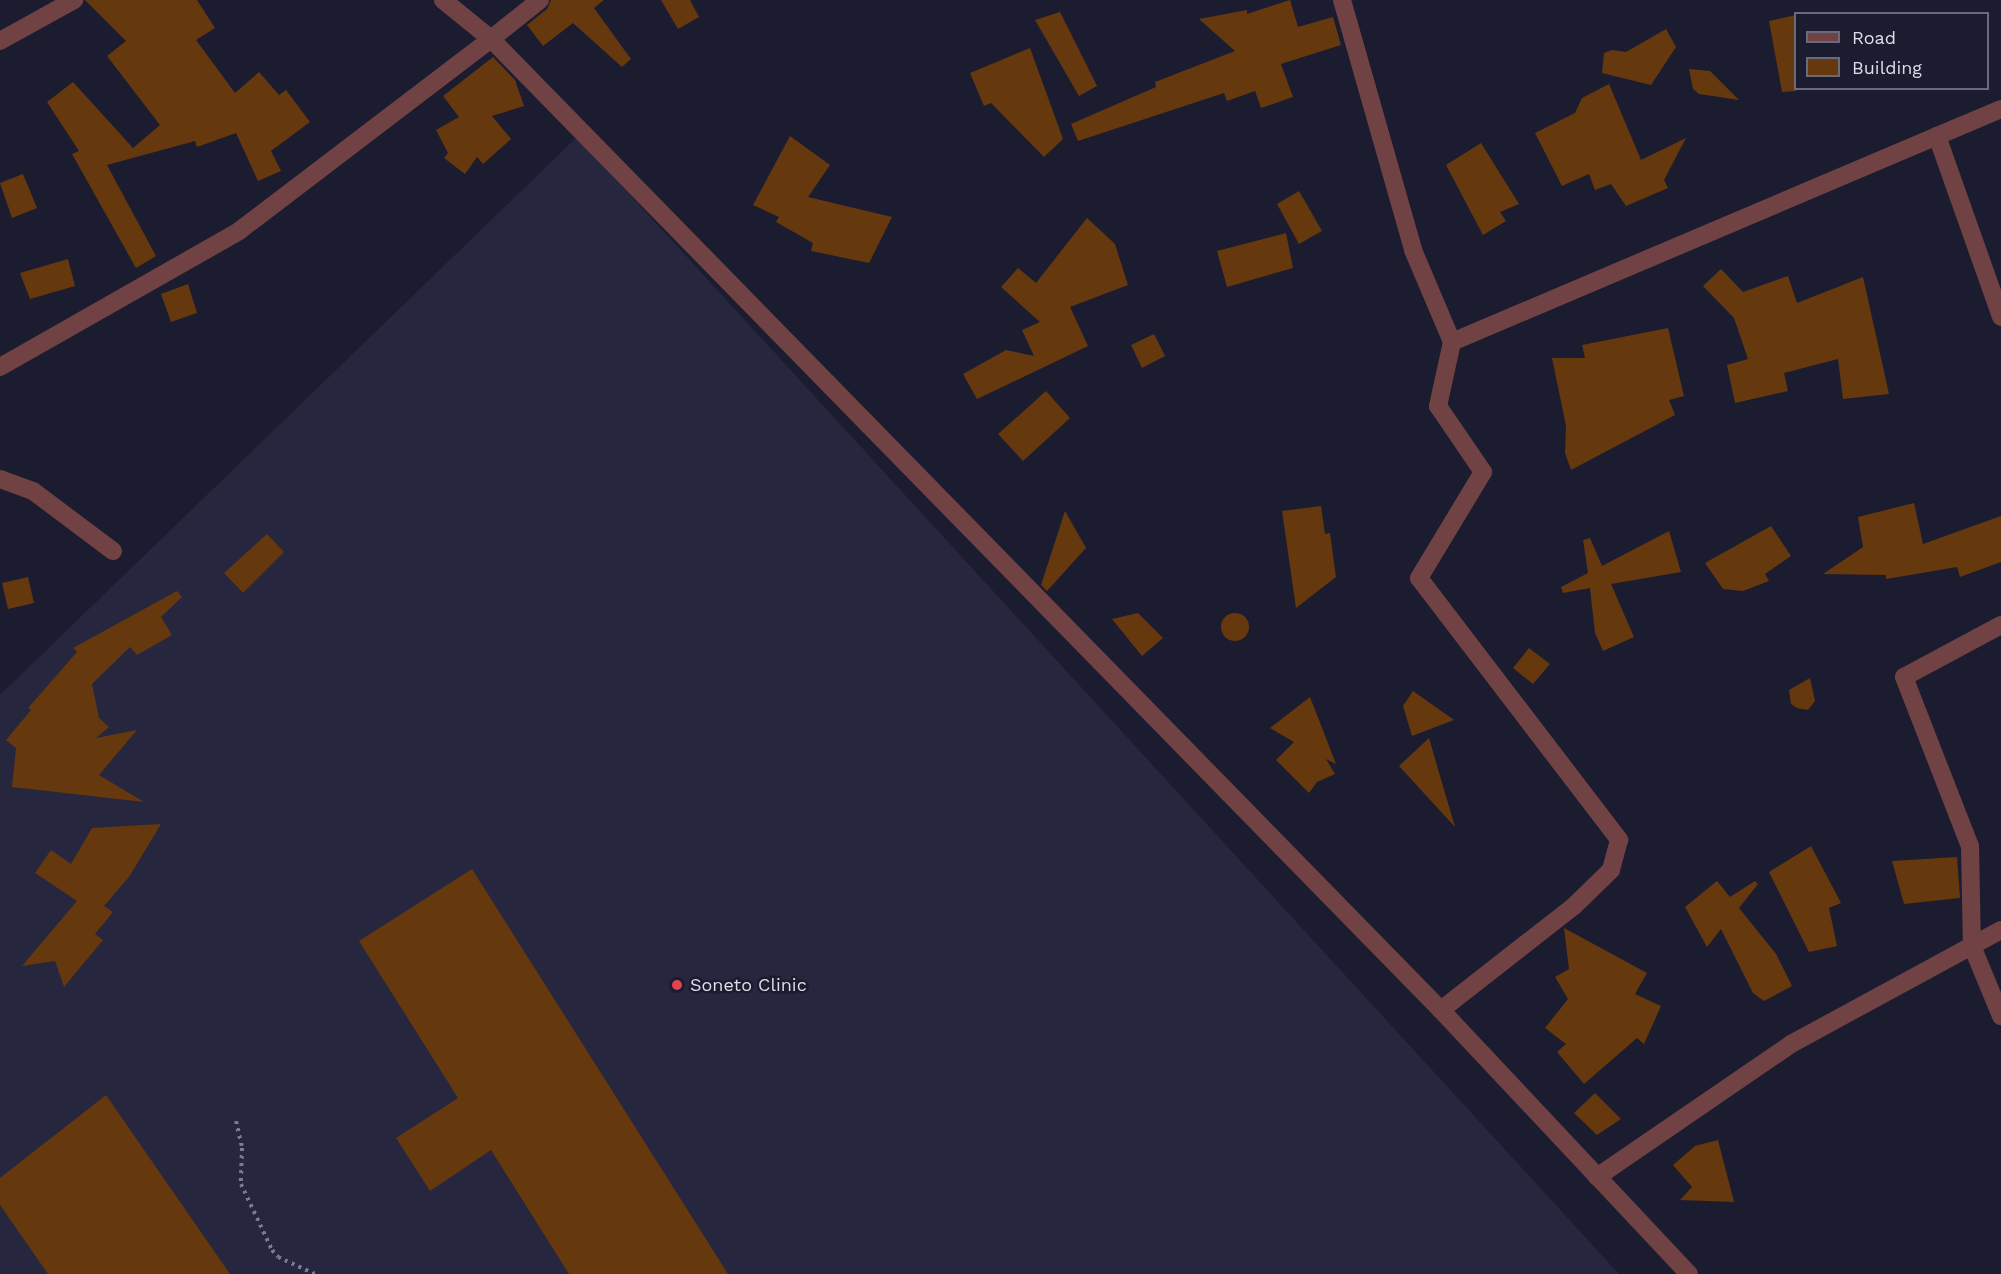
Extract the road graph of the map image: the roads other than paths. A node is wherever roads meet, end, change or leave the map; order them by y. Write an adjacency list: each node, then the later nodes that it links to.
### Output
1 (74, 0): 6 (street)
2 (443, 0): 5 (street)
3 (540, 0): 5 (street)
4 (1342, 0): 10 (street)
5 (491, 39): 11 (street); 17 (street)
6 (0, 41)
7 (2001, 109): 8 (street)
8 (1937, 136): 9 (street); 10 (street)
9 (2001, 317)
10 (1452, 342): 17 (street)
11 (0, 367)
12 (0, 479): 13 (street)
13 (113, 551)
14 (2001, 625): 16 (street)
15 (2001, 930): 16 (street)
16 (1972, 946): 18 (street); 19 (street)
17 (1441, 1010): 19 (street)
18 (2001, 1016)
19 (1598, 1177): 20 (street)
20 (1689, 1274)

